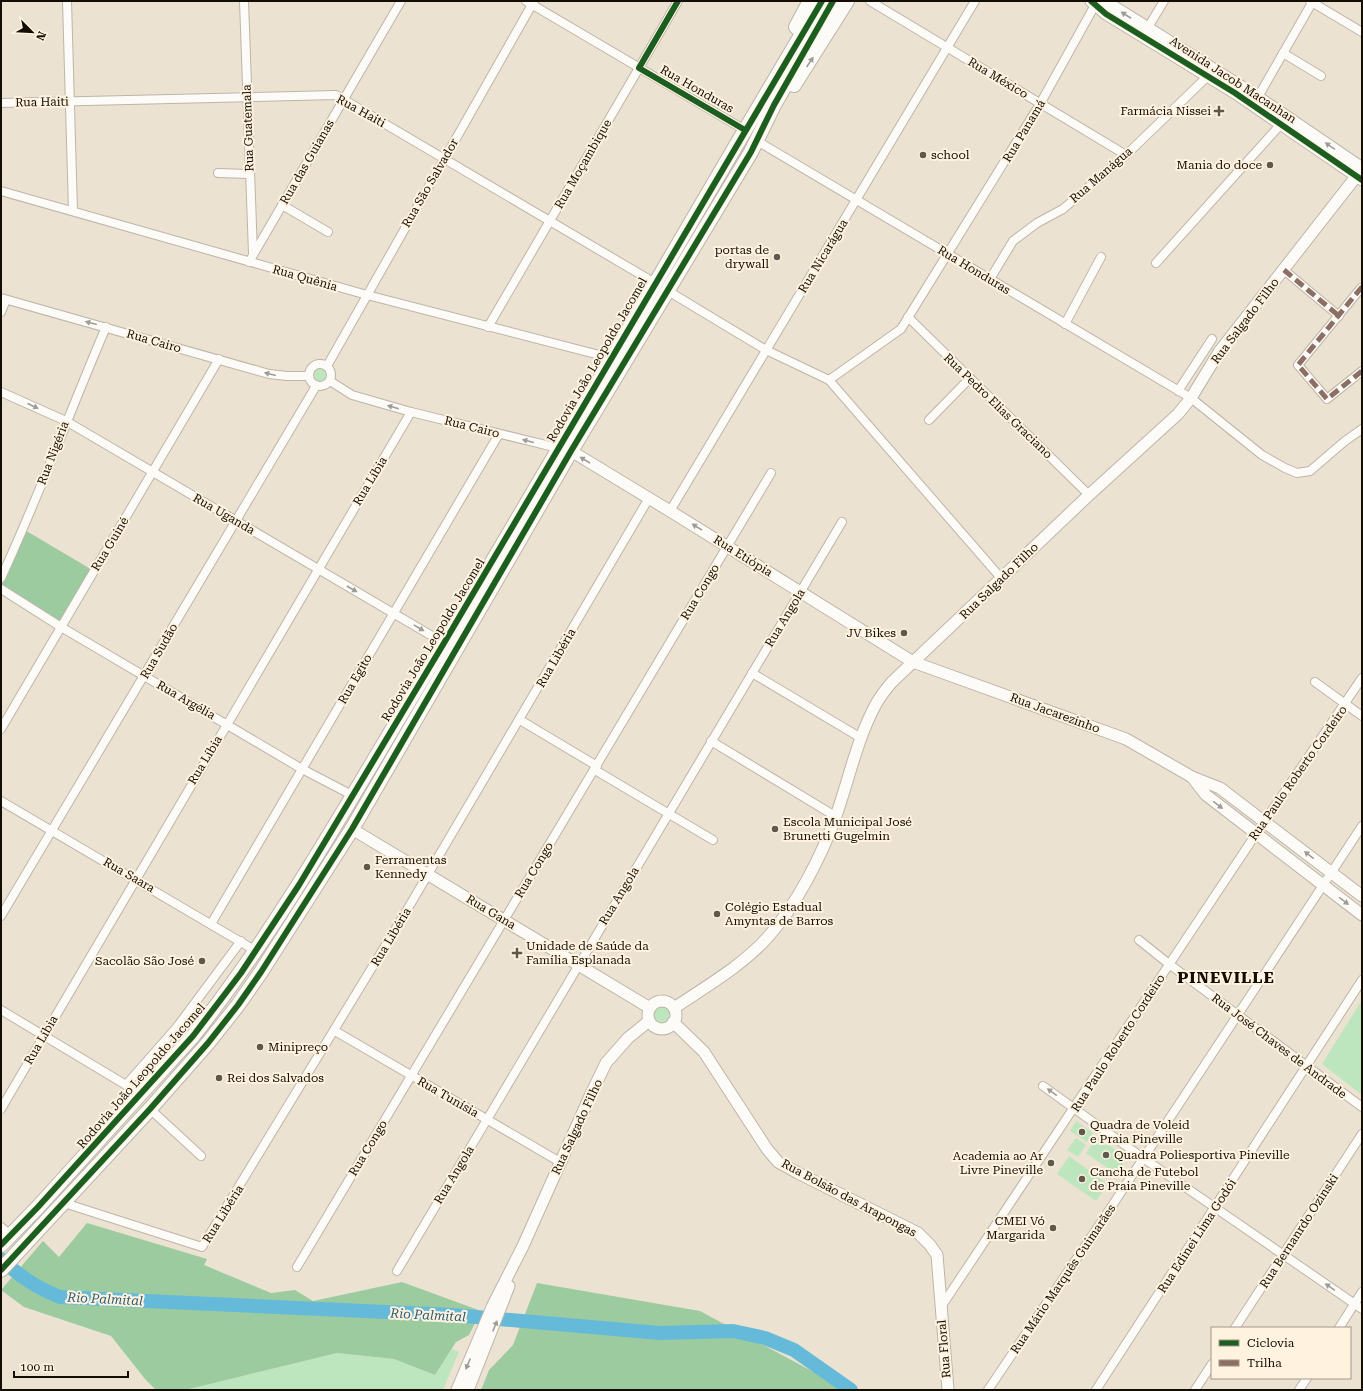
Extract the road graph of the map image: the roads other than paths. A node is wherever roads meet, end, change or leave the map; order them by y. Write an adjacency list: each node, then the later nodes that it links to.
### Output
1 (67, 1): 26 (street)
2 (244, 1): 23 (street, Rua Guatemala)
3 (401, 1): 25 (street, Rua das Guianas)
4 (678, 1): 19 (street, Rua Moçambique)
5 (810, 1): 22 (highway)
6 (822, 1): 22 (highway, Rodovia João Leopoldo Jacomel)
7 (833, 1): 31 (highway, Rodovia João Leopoldo Jacomel)
8 (847, 1): 31 (highway, one-way to 8)
9 (870, 1): 17 (street, Rua México)
10 (975, 1): 17 (street, Rua Nicarágua)
11 (1164, 1): 15 (street)
12 (530, 2): 19 (street, Rua Honduras); 33 (street, Rua São Salvador)
13 (1097, 2): 15 (main road, Avenida Jacob Macanhan, one-way to 13); 20 (main road, Avenida Jacob Macanhan); 28 (street, Rua Panamá)
14 (1312, 2): 16 (street); 18 (street)
15 (1147, 29): 20 (main road, Avenida Jacob Macanhan)
16 (1362, 32)
17 (947, 48): 28 (street, Rua México); 38 (street, Rua Nicarágua)
18 (1283, 54): 21 (street); 24 (street)
19 (639, 68): 30 (street, Rua Honduras); 41 (street, Rua Moçambique)
20 (1211, 73): 24 (main road, Avenida Jacob Macanhan); 29 (main road, Avenida Jacob Macanhan); 32 (street, Rua Manágua)
21 (1321, 76)
22 (767, 92): 30 (highway, Rodovia João Leopoldo Jacomel)
23 (247, 97): 25 (street, Rua Haiti); 26 (street, Rua Haiti); 36 (street, Rua Guatemala)
24 (1258, 97): 35 (main road, Avenida Jacob Macanhan, one-way to 24)
25 (344, 99): 33 (street, Rua Haiti); 39 (street, Rua das Guianas)
26 (70, 102): 27 (street, Rua Haiti); 40 (street)
27 (1, 103)
28 (1040, 104): 32 (street, Rua México); 43 (street, Rua Panamá)
29 (1281, 124): 35 (main road, Avenida Jacob Macanhan); 46 (street)
30 (745, 130): 49 (highway, Rodovia João Leopoldo Jacomel)
31 (757, 141): 38 (street, Rua Honduras); 51 (highway, Rodovia João Leopoldo Jacomel)
32 (1126, 155): 48 (street, Rua Manágua)
33 (444, 159): 41 (street, Rua Haiti); 52 (street, Rua São Salvador)
34 (218, 173): 36 (street)
35 (1361, 173): 47 (main road, Rua Salgado Filho)
36 (249, 174): 45 (street, Rua Guatemala)
37 (1, 191): 40 (street, Rua Quênia)
38 (857, 200): 43 (street, Rua Honduras); 61 (street, Rua Nicarágua)
39 (282, 205): 42 (street); 45 (street, Rua das Guianas)
40 (73, 211): 45 (street, Rua Quênia)
41 (549, 221): 49 (street, Rua Haiti); 59 (street, Rua Moçambique)
42 (328, 232)
43 (948, 254): 48 (street, Rua Honduras); 56 (street)
44 (1101, 257): 57 (street)
45 (251, 258): 52 (street, Rua Quênia)
46 (1156, 263)
47 (1284, 270): 55 (street); 73 (main road, Rua Salgado Filho)
48 (990, 279): 57 (street, Rua Honduras)
49 (655, 283): 62 (highway, Rodovia João Leopoldo Jacomel)
50 (1362, 290): 55 (street)
51 (668, 291): 61 (street); 79 (highway, Rodovia João Leopoldo Jacomel)
52 (367, 295): 59 (street, Rua Quênia); 64 (street, Rua São Salvador)
53 (4, 299): 54 (street); 58 (street, Rua Cairo, one-way to 53)
54 (1, 312)
55 (1339, 316): 65 (street)
56 (908, 317): 67 (street, Rua Pedro Elias Graciano); 68 (street)
57 (1065, 324): 71 (street, Rua Honduras)
58 (106, 327): 63 (street, Rua Cairo); 76 (street, Rua Nigéria)
59 (488, 327): 62 (street, Rua Quênia)
60 (1212, 338): 71 (street)
61 (766, 350): 68 (street); 84 (street, Rua Nicarágua)
62 (610, 358): 79 (highway, Rodovia João Leopoldo Jacomel)
63 (219, 359): 66 (street, Rua Cairo, one-way to 63); 80 (street, Rua Guiné)
64 (327, 366): 66 (street); 69 (street)
65 (1362, 371)
66 (309, 376): 70 (street)
67 (970, 378): 75 (street); 82 (street, Rua Pedro Elias Graciano)
68 (829, 380): 90 (street)
69 (330, 381): 70 (street); 74 (street, Rua Cairo, one-way to 69)
70 (316, 386): 85 (street, Rua Sudão)
71 (1178, 390): 73 (street, Rua Honduras)
72 (1, 392): 76 (street, Rua Uganda, one-way to 76)
73 (1191, 398): 77 (street, Rua Honduras); 82 (main road, Rua Salgado Filho)
74 (411, 412): 78 (street, Rua Cairo); 88 (street, Rua Líbia)
75 (929, 420)
76 (66, 421): 80 (street, Rua Uganda); 89 (street, Rua Nigéria)
77 (1362, 429)
78 (499, 434): 79 (street, Rua Cairo, one-way to 78); 93 (street, Rua Egito)
79 (564, 450): 83 (main road, Rua Etiópia, one-way to 79); 95 (highway, Rodovia João Leopoldo Jacomel); 117 (highway, Rodovia João Leopoldo Jacomel)
80 (152, 472): 85 (street, Rua Uganda); 94 (street, Rua Guiné)
81 (771, 473): 87 (street, Rua Congo)
82 (1089, 495): 90 (main road, Rua Salgado Filho)
83 (649, 498): 84 (main road, Rua Etiópia); 103 (street, Rua Libéria)
84 (670, 511): 87 (main road, Rua Etiópia, one-way to 84)
85 (235, 521): 88 (street, Rua Uganda); 98 (street, Rua Sudão)
86 (842, 522): 92 (street, Rua Angola)
87 (727, 546): 92 (main road, Rua Etiópia); 108 (street, Rua Congo)
88 (318, 569): 93 (street, Rua Uganda, one-way to 93); 104 (street, Rua Líbia)
89 (1, 578)
90 (1001, 578): 96 (main road, Rua Salgado Filho)
91 (1, 589): 94 (street, Rua Argélia)
92 (801, 592): 96 (main road, Rua Etiópia); 97 (street, Rua Angola)
93 (393, 613): 95 (street, Rua Uganda, one-way to 95); 109 (street, Rua Egito)
94 (61, 627): 98 (street, Rua Argélia); 105 (street, Rua Guiné)
95 (444, 643): 111 (highway, Rodovia João Leopoldo Jacomel)
96 (913, 662): 106 (main road, Rua Salgado Filho); 110 (main road, Rua Jacarezinho)
97 (752, 673): 106 (street); 107 (street, Rua Angola)
98 (144, 676): 104 (street, Rua Argélia); 118 (street, Rua Sudão)
99 (1362, 678): 101 (street, Rua Paulo Roberto Cordeiro)
100 (1315, 682): 101 (street)
101 (1346, 704): 102 (street); 115 (street, Rua Paulo Roberto Cordeiro)
102 (1362, 716)
103 (520, 720): 108 (street); 122 (street, Rua Libéria)
104 (227, 724): 109 (street, Rua Argélia); 123 (street, Rua Líbia)
105 (1, 729)
106 (861, 738): 114 (main road, Rua Salgado Filho)
107 (711, 741): 113 (street, Rua Angola); 114 (street)
108 (596, 768): 113 (street); 128 (street, Rua Congo)
109 (302, 769): 111 (street, Rua Argélia); 129 (street, Rua Egito)
110 (1192, 777): 115 (main road, Rua Jacarezinho); 119 (main road, Rua Jacarezinho, one-way to 119)
111 (352, 795): 117 (highway); 132 (highway, Rodovia João Leopoldo Jacomel)
112 (1, 801): 118 (street, Rua Saara)
113 (668, 813): 120 (street); 133 (street, Rua Angola)
114 (835, 816): 137 (main road, Rua Salgado Filho)
115 (1265, 822): 119 (street, Rua Paulo Roberto Cordeiro); 121 (main road, Rua Jacarezinho, one-way to 115)
116 (1362, 826): 121 (street, Rua Mário Marquês Guimarães)
117 (352, 829): 122 (main road, Rua Gana); 152 (highway, Rodovia João Leopoldo Jacomel)
118 (52, 831): 123 (street, Rua Saara); 127 (street, Rua Sudão)
119 (1256, 834): 124 (main road, Rua Jacarezinho); 134 (street, Rua Paulo Roberto Cordeiro)
120 (713, 840)
121 (1331, 872): 124 (street, Rua Mário Marquês Guimarães); 125 (main road, Rua Jacarezinho)
122 (428, 875): 128 (main road, Rua Gana); 142 (street, Rua Libéria)
123 (135, 879): 129 (street, Rua Saara); 143 (street, Rua Líbia)
124 (1323, 885): 126 (main road, Rua Jacarezinho, one-way to 126); 139 (street, Rua Mário Marquês Guimarães)
125 (1362, 896)
126 (1362, 915)
127 (1, 916)
128 (504, 920): 133 (main road, Rua Gana); 145 (street, Rua Congo)
129 (211, 924): 131 (street, Rua Saara)
130 (1139, 940): 134 (street, Rua José Chaves de Andrade)
131 (241, 941): 132 (street, Rua Saara); 146 (street)
132 (256, 951): 148 (highway, Rodovia João Leopoldo Jacomel)
133 (579, 964): 136 (main road, Rua Gana); 153 (street, Rua Angola)
134 (1170, 964): 139 (street, Rua José Chaves de Andrade); 149 (street, Rua Paulo Roberto Cordeiro)
135 (1362, 980): 144 (street, Rua Edinei Lima Godói)
136 (650, 1008): 137 (main road); 140 (main road)
137 (674, 1008): 141 (main road)
138 (1, 1010): 143 (street)
139 (1238, 1016): 144 (street, Rua José Chaves de Andrade); 156 (street, Rua Mário Marquês Guimarães)
140 (650, 1021): 141 (main road); 157 (main road, Rua Salgado Filho)
141 (673, 1022): 168 (main road, Rua Bolsão das Arapongas)
142 (335, 1031): 145 (street, Rua Tunísia); 158 (street, Rua Libéria)
143 (43, 1036): 146 (street); 151 (street, Rua Líbia)
144 (1306, 1067): 150 (street, Rua José Chaves de Andrade); 159 (street, Rua Edinei Lima Godói)
145 (412, 1076): 153 (street, Rua Tunísia); 163 (street, Rua Congo)
146 (126, 1085): 148 (street)
147 (1043, 1086): 149 (street, one-way to 147)
148 (141, 1094): 160 (highway, Rodovia João Leopoldo Jacomel)
149 (1074, 1108): 156 (street); 168 (street, Rua Paulo Roberto Cordeiro)
150 (1362, 1108)
151 (1, 1109)
152 (150, 1109): 155 (street); 158 (highway, Rodovia João Leopoldo Jacomel)
153 (487, 1119): 157 (street, Rua Tunísia); 165 (street, Rua Angola)
154 (1362, 1134): 162 (street, Rua Bernanrdo Ozinski)
155 (201, 1156)
156 (1143, 1158): 159 (street); 178 (street, Rua Mário Marquês Guimarães)
157 (560, 1162): 172 (main road, Rua Salgado Filho)
158 (64, 1203): 164 (highway, Rodovia João Leopoldo Jacomel)
159 (1215, 1208): 162 (street); 179 (street, Rua Edinei Lima Godói)
160 (6, 1231): 161 (highway, Rodovia João Leopoldo Jacomel)
161 (1, 1245)
162 (1283, 1255): 167 (street, one-way to 162); 170 (street, Rua Bernanrdo Ozinski)
163 (297, 1267)
164 (1, 1270)
165 (397, 1271)
166 (1362, 1292): 167 (street)
167 (1354, 1304): 169 (street); 171 (street)
168 (941, 1307): 177 (main road, Rua Floral)
169 (1362, 1309)
170 (1236, 1327)
171 (1340, 1327)
172 (484, 1341): 175 (main road, Rua Salgado Filho, one-way to 175); 176 (main road, Rua Salgado Filho)
173 (1211, 1366): 180 (street)
174 (1305, 1379): 181 (street)
175 (457, 1390)
176 (468, 1390)
177 (948, 1390)
178 (988, 1390)
179 (1096, 1390)
180 (1195, 1390)
181 (1299, 1390)

